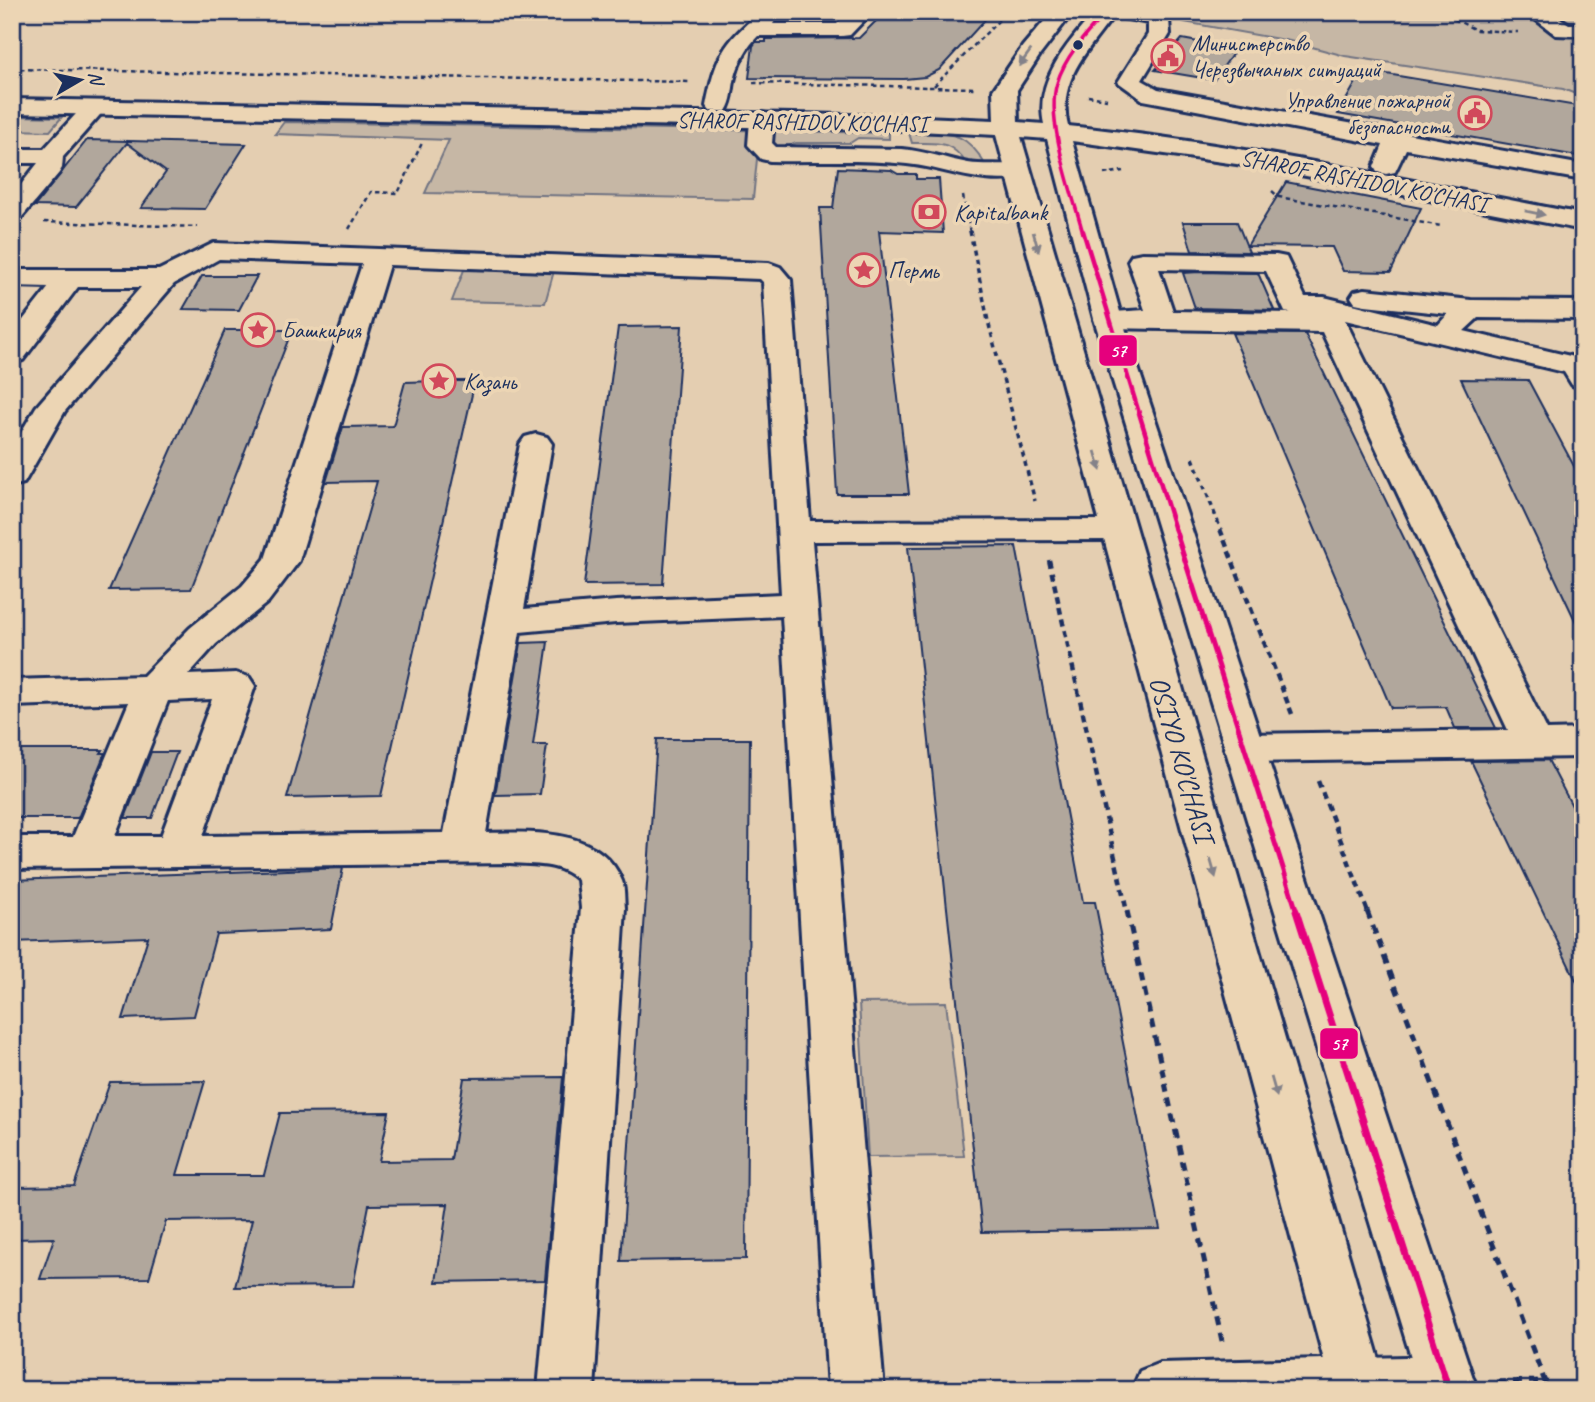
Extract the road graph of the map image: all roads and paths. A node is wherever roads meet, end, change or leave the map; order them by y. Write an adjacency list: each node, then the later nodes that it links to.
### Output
1 (772, 12): 10 (main road)
2 (862, 12): 10 (main road)
3 (1007, 12): 14 (path)
4 (1063, 12): 21 (main road, one-way to 21)
5 (1106, 12): 22 (main road)
6 (1120, 12): 9 (main road)
7 (1440, 12): 11 (path)
8 (1536, 12): 11 (main road)
9 (1160, 15): 23 (main road)
10 (751, 30): 13 (main road)
11 (1573, 30)
12 (12, 69): 13 (path)
13 (722, 82): 14 (path); 19 (main road)
14 (933, 86): 15 (path)
15 (979, 88)
16 (12, 90): 17 (main road, SHAROF RASHIDOV KO'CHASI)
17 (100, 100): 18 (main road, SHAROF RASHIDOV KO'CHASI); 19 (main road, SHAROF RASHIDOV KO'CHASI); 20 (main road, SHAROF RASHIDOV KO'CHASI); 26 (main road)
18 (12, 106)
19 (718, 106): 21 (main road, SHAROF RASHIDOV KO'CHASI)
20 (762, 120): 21 (main road, SHAROF RASHIDOV KO'CHASI); 28 (main road)
21 (1006, 121): 22 (main road, SHAROF RASHIDOV KO'CHASI); 28 (main road, OSIYO KO'CHASI)
22 (1056, 125): 27 (main road, SHAROF RASHIDOV KO'CHASI); 33 (main road, SHAROF RASHIDOV KO'CHASI, one-way to 33); 44 (main road)
23 (1397, 140): 27 (main road); 29 (main road)
24 (423, 141): 35 (path)
25 (12, 156): 26 (main road)
26 (51, 156): 31 (main road)
27 (1385, 167): 30 (main road, SHAROF RASHIDOV KO'CHASI)
28 (1016, 172): 51 (main road, OSIYO KO'CHASI, one-way to 51)
29 (1583, 173)
30 (1583, 204)
31 (12, 212)
32 (39, 222): 34 (path)
33 (1583, 222)
34 (214, 251): 35 (main road); 39 (main road)
35 (334, 254): 36 (main road)
36 (378, 256): 52 (main road); 56 (main road)
37 (1281, 275): 41 (main road); 43 (main road); 45 (main road)
38 (12, 278): 40 (main road)
39 (164, 278): 40 (main road); 50 (main road)
40 (70, 279): 47 (main road)
41 (1471, 310): 42 (main road); 46 (main road)
42 (1583, 310)
43 (1328, 315): 45 (main road); 46 (main road); 59 (main road)
44 (1108, 319): 45 (main road); 61 (main road)
45 (1163, 319)
46 (1442, 334): 48 (main road)
47 (12, 354)
48 (1583, 379)
49 (536, 444): 55 (main road)
50 (12, 476)
51 (1117, 530): 52 (main road); 67 (main road, OSIYO KO'CHASI, one-way to 67)
52 (794, 531): 54 (main road)
53 (1222, 531): 60 (path)
54 (799, 604): 55 (main road); 69 (main road)
55 (504, 622): 62 (main road)
56 (153, 689): 57 (main road); 63 (main road); 64 (main road)
57 (12, 693)
58 (1583, 743): 59 (main road)
59 (1534, 744): 60 (main road)
60 (1305, 747): 61 (main road); 71 (path)
61 (1244, 748): 66 (main road)
62 (462, 848): 63 (main road); 68 (main road)
63 (176, 851): 64 (main road)
64 (88, 852): 65 (main road)
65 (12, 853)
66 (1448, 1386): 67 (main road)
67 (1359, 1387): 70 (main road)
68 (566, 1390)
69 (856, 1390)
70 (1160, 1390)
71 (1548, 1390)

